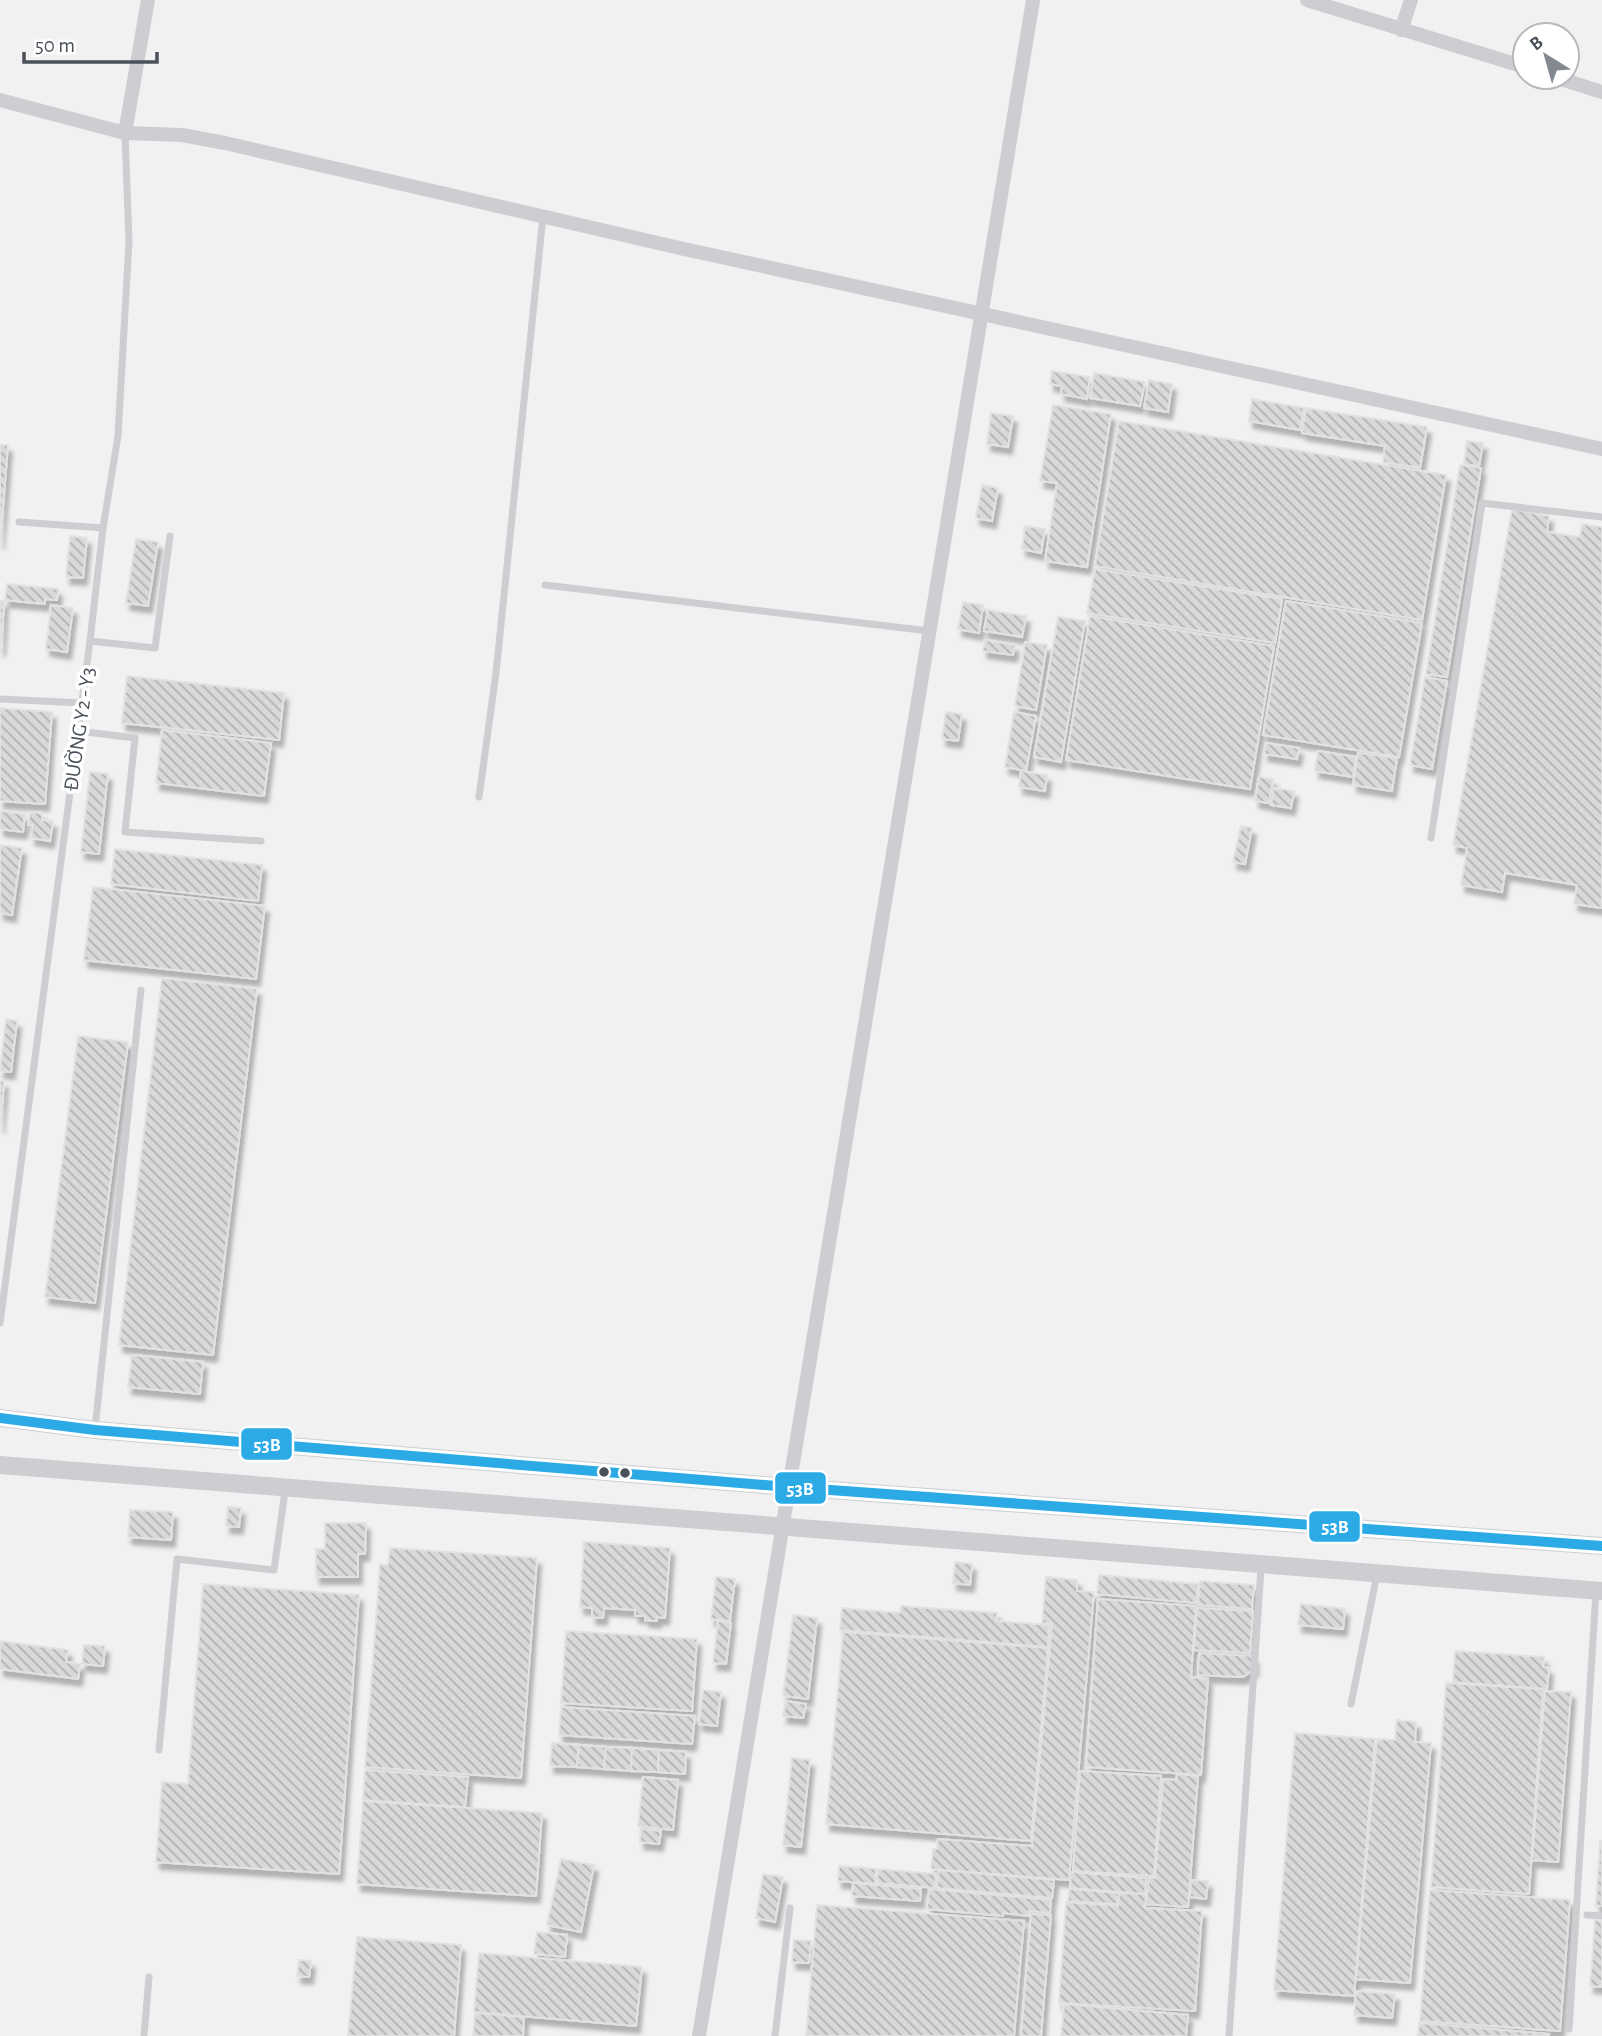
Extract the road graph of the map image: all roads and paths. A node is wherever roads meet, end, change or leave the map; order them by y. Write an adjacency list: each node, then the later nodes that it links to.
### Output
1 (148, 0): 10 (street)
2 (1033, 0): 12 (street)
3 (1307, 0): 5 (street)
4 (1411, 0): 5 (street)
5 (1401, 30): 6 (street)
6 (1511, 63)
7 (1581, 85): 8 (street)
8 (1602, 92)
9 (0, 100): 10 (street)
10 (125, 133): 11 (street); 16 (lane, ĐƯỜNG Y2 - Y3)
11 (542, 216): 12 (street); 24 (lane)
12 (982, 313): 13 (street); 19 (street)
13 (1602, 449)
14 (1602, 517): 25 (lane)
15 (19, 522): 16 (lane)
16 (103, 528): 20 (lane, ĐƯỜNG Y2 - Y3)
17 (170, 536): 20 (lane)
18 (545, 585): 19 (lane)
19 (929, 631): 33 (street)
20 (90, 641): 22 (lane, ĐƯỜNG Y2 - Y3)
21 (0, 699): 22 (lane)
22 (82, 703): 23 (lane, ĐƯỜNG Y2 - Y3)
23 (78, 731): 26 (lane); 28 (lane, ĐƯỜNG Y2 - Y3)
24 (479, 797)
25 (1430, 838)
26 (261, 841)
27 (141, 989): 31 (lane)
28 (1, 1309): 29 (lane, ĐƯỜNG Y2 - Y3)
29 (0, 1323)
30 (0, 1418): 31 (street)
31 (95, 1430): 33 (street)
32 (0, 1465): 34 (street)
33 (789, 1487): 35 (street); 36 (street)
34 (285, 1490): 35 (street); 41 (lane)
35 (783, 1531): 37 (street); 48 (street)
36 (1602, 1546)
37 (1261, 1568): 38 (street); 50 (lane)
38 (1378, 1573): 39 (street); 40 (lane)
39 (1599, 1590): 46 (lane)
40 (1351, 1703)
41 (159, 1750)
42 (790, 1908): 49 (lane)
43 (1587, 1915): 44 (lane)
44 (1602, 1916)
45 (149, 1977): 47 (lane)
46 (1569, 2029)
47 (144, 2036)
48 (699, 2036)
49 (775, 2036)
50 (1229, 2036)

